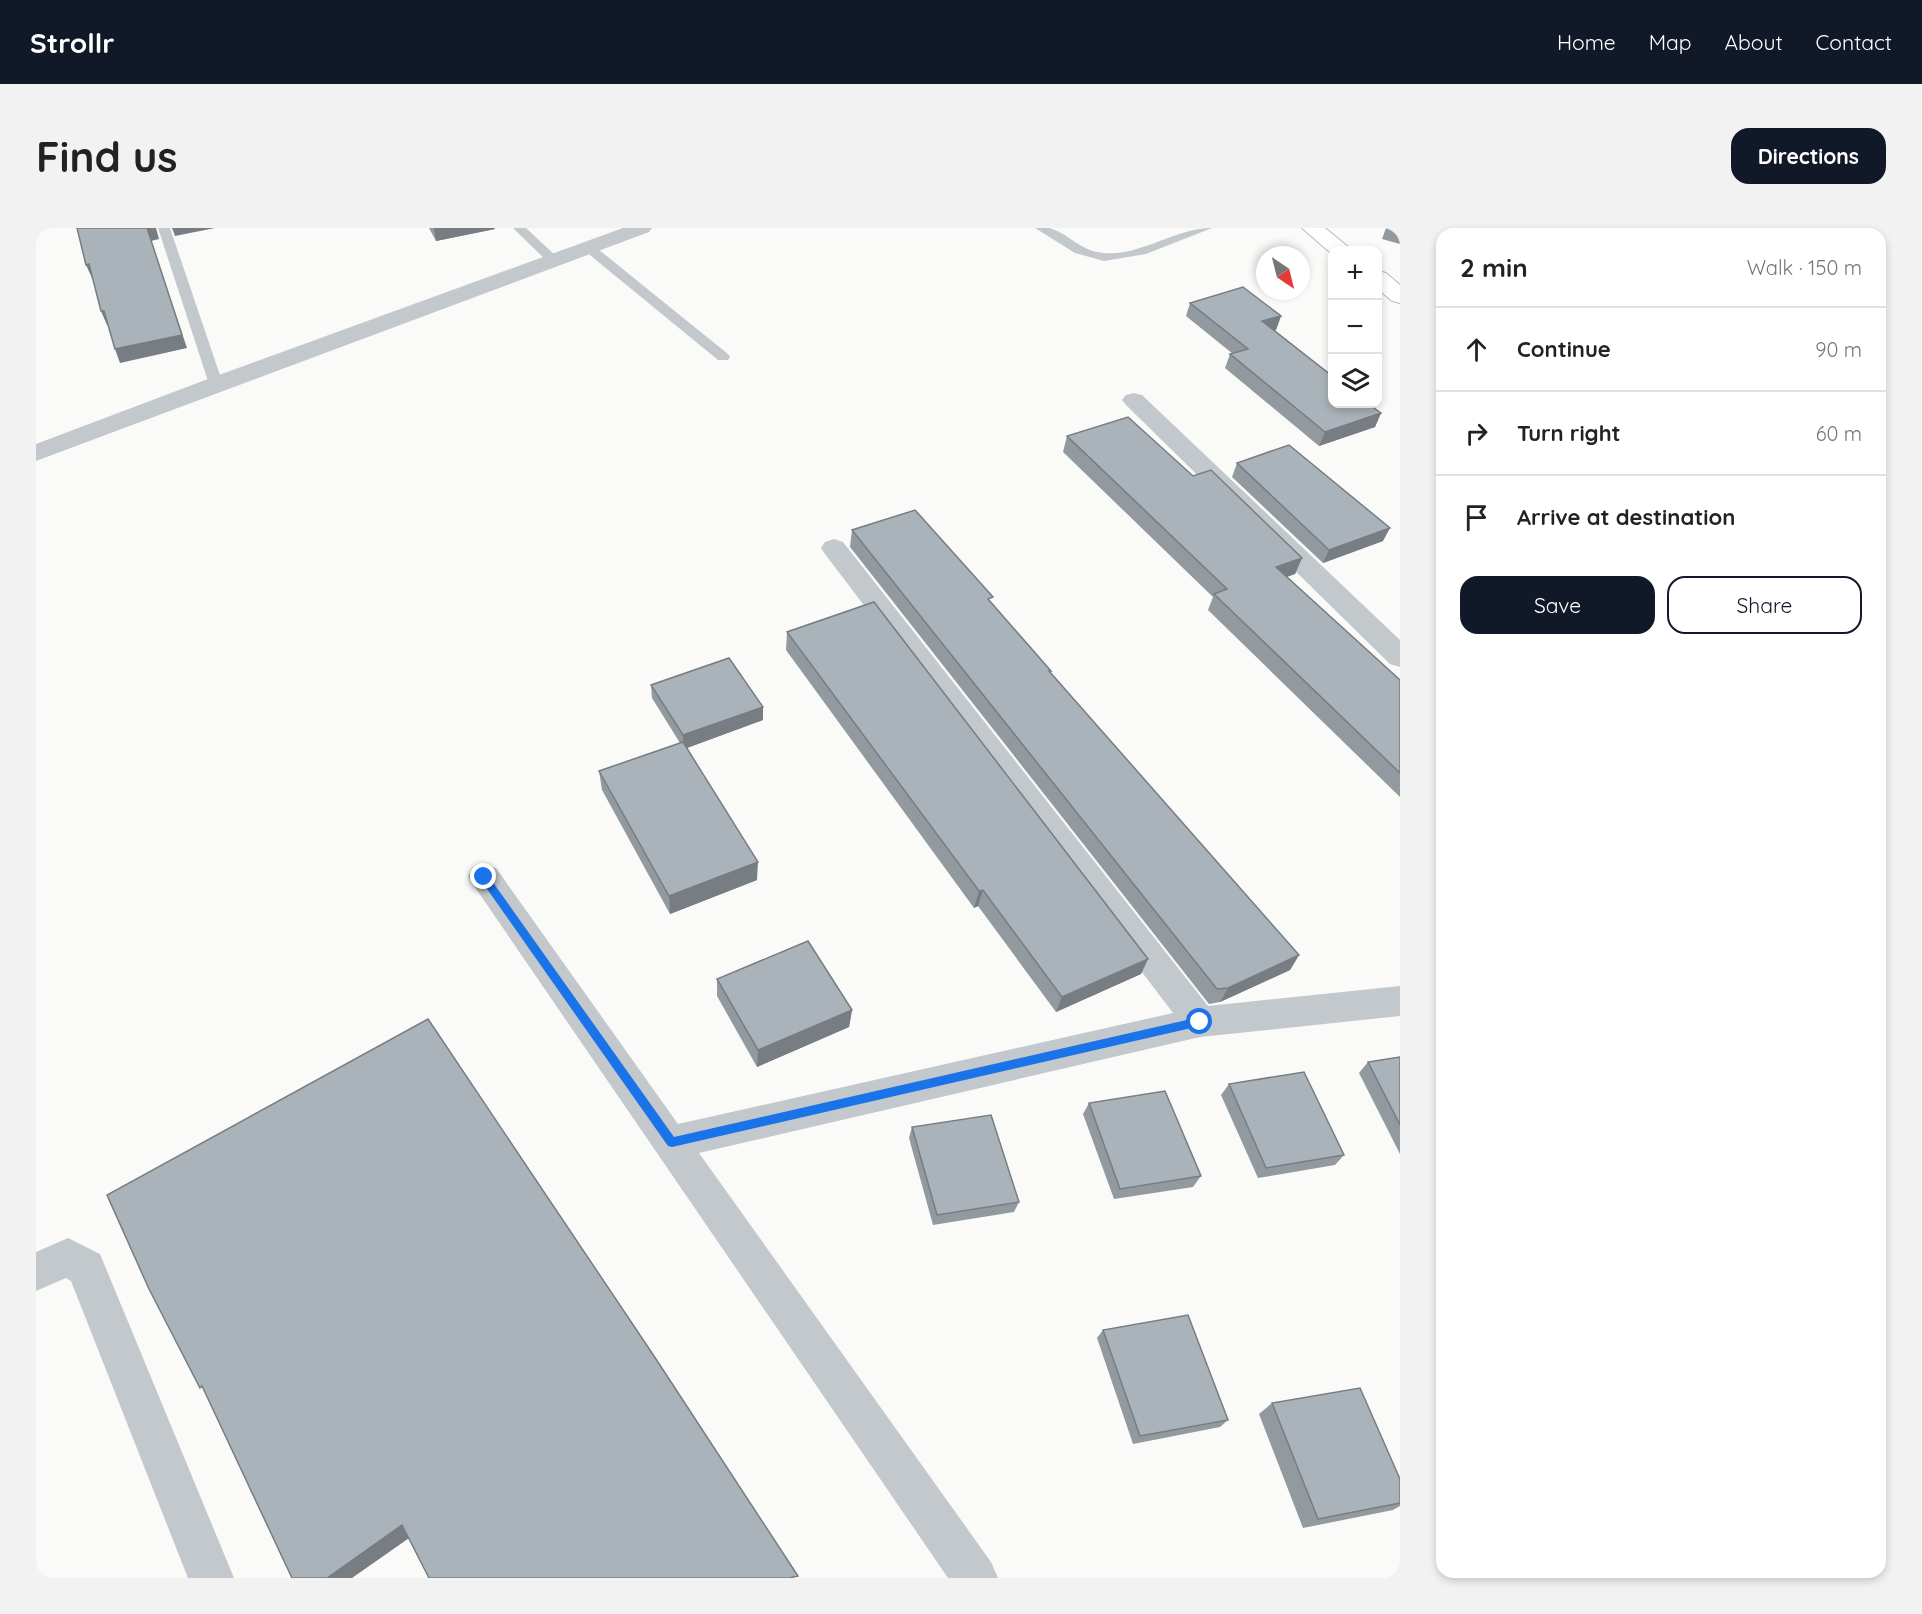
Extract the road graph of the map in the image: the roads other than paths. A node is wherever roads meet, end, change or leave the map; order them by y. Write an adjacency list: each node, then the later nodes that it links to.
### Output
1 (164, 228): 13 (lane)
2 (519, 228): 9 (lane)
3 (642, 228): 8 (street)
4 (1041, 228): 5 (lane)
5 (1206, 228)
6 (1312, 228): 7 (main road)
7 (1336, 246)
8 (588, 248): 9 (street); 12 (lane)
9 (553, 260): 13 (street)
10 (1382, 282): 11 (main road)
11 (1400, 296)
12 (723, 357)
13 (216, 384): 15 (street)
14 (1134, 400): 17 (street)
15 (36, 453)
16 (834, 548): 20 (street)
17 (1400, 657)
18 (484, 877): 21 (street)
19 (1400, 1001): 20 (street)
20 (1200, 1022): 21 (street)
21 (672, 1142): 24 (street)
22 (36, 1272): 23 (street)
23 (211, 1578)
24 (975, 1578)

